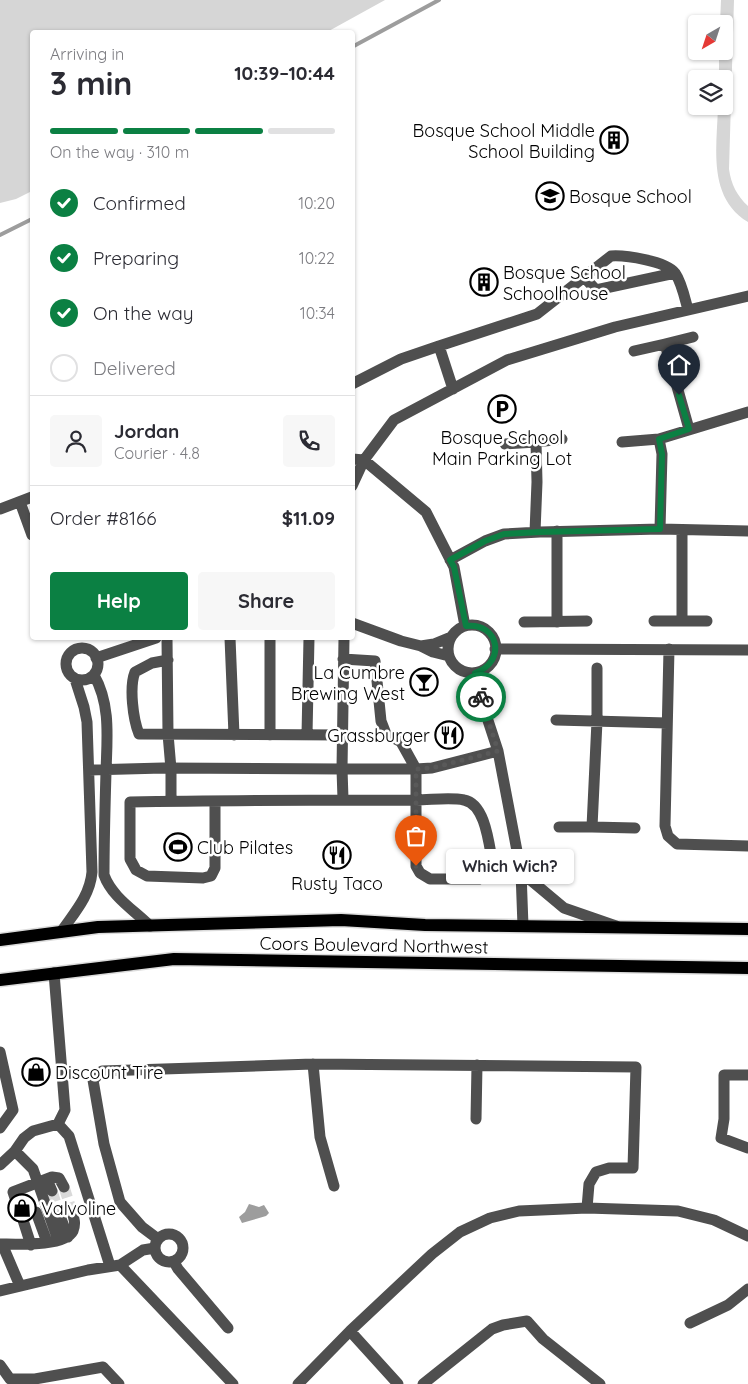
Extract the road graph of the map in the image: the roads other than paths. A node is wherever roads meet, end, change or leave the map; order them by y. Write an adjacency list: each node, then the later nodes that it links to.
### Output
1 (675, 273): 2 (street); 2 (street); 4 (street)
2 (584, 277): 7 (street)
3 (748, 296): 4 (street)
4 (688, 310): 10 (street)
5 (693, 337): 6 (street)
6 (665, 344): 8 (street); 12 (street)
7 (439, 346): 9 (street); 10 (street)
8 (634, 351)
9 (355, 382)
10 (453, 389): 18 (street)
11 (748, 412): 12 (street)
12 (689, 429): 14 (street)
13 (562, 439): 15 (street)
14 (659, 439): 16 (street); 23 (street)
15 (536, 442): 17 (street); 28 (street)
16 (622, 442)
17 (505, 444)
18 (358, 460): 19 (street); 29 (street)
19 (355, 473)
20 (30, 499): 21 (street)
21 (20, 502): 22 (street); 24 (street)
22 (0, 509)
23 (660, 529): 25 (street); 26 (street)
24 (30, 530)
25 (682, 530): 27 (street); 32 (street)
26 (557, 531): 28 (street); 35 (street)
27 (748, 531)
28 (535, 532): 29 (street)
29 (450, 560): 37 (street)
30 (587, 621): 35 (street)
31 (654, 621): 32 (street)
32 (682, 621): 33 (street)
33 (707, 621)
34 (524, 622): 35 (street)
35 (557, 622)
36 (355, 624): 46 (street)
37 (466, 626): 38 (street); 48 (street)
38 (451, 637): 46 (street); 51 (street)
39 (72, 640): 47 (street)
40 (150, 640): 52 (street)
41 (167, 640): 54 (street)
42 (230, 640): 63 (street)
43 (270, 640): 64 (street)
44 (309, 640): 65 (street)
45 (344, 640): 53 (street)
46 (421, 646): 51 (street)
47 (76, 649): 52 (street); 58 (street)
48 (495, 649): 49 (street); 56 (street)
49 (669, 649): 50 (street); 61 (street)
50 (748, 650)
51 (449, 656): 56 (street)
52 (96, 658): 57 (street)
53 (344, 659): 66 (street); 70 (street)
54 (168, 660): 62 (street); 62 (street)
55 (597, 668): 60 (street)
56 (475, 673): 67 (street)
57 (94, 674): 58 (street); 72 (street)
58 (75, 679): 71 (street)
59 (556, 720): 60 (street)
60 (597, 721): 61 (street); 78 (street)
61 (667, 723): 80 (street)
62 (168, 734): 63 (street); 68 (street)
63 (234, 735): 64 (street)
64 (270, 735): 65 (street)
65 (306, 735): 66 (street)
66 (342, 735): 69 (street)
67 (498, 751): 70 (street); 81 (street)
68 (171, 769): 69 (street); 72 (street); 75 (street)
69 (342, 769): 70 (street); 73 (street)
70 (416, 769): 74 (street)
71 (89, 770): 72 (street); 86 (street)
72 (106, 770): 82 (street)
73 (343, 799): 74 (street); 76 (street)
74 (416, 800): 74 (street)
75 (171, 801): 76 (street); 76 (street)
76 (215, 801)
77 (559, 827): 78 (street)
78 (592, 827): 79 (street)
79 (635, 828)
80 (748, 846)
81 (521, 872): 83 (street); 84 (street)
82 (150, 926): 83 (main road, Coors Boulevard Northwest); 86 (main road, Coors Boulevard Northwest)
83 (524, 926): 84 (main road, Coors Boulevard Northwest)
84 (622, 928): 85 (main road, Coors Boulevard Northwest)
85 (748, 929)
86 (61, 932): 87 (main road, Coors Boulevard Northwest)
87 (0, 940)
88 (748, 968): 89 (main road, Coors Boulevard Northwest)
89 (54, 973): 90 (main road, Coors Boulevard Northwest); 96 (street)
90 (0, 980)
91 (0, 1052): 97 (street)
92 (313, 1064): 93 (street); 101 (street); 110 (street)
93 (477, 1065): 95 (street); 105 (street)
94 (748, 1075): 98 (street)
95 (476, 1118)
96 (58, 1124): 99 (street); 113 (street)
97 (0, 1128)
98 (748, 1148)
99 (15, 1151): 100 (street); 103 (street)
100 (0, 1165)
101 (334, 1186)
102 (64, 1187): 103 (street)
103 (29, 1191): 104 (street); 109 (street)
104 (52, 1191)
105 (588, 1208): 108 (street); 119 (street)
106 (72, 1212): 109 (street)
107 (60, 1216): 109 (street)
108 (748, 1236)
109 (49, 1241): 109 (street); 111 (street)
110 (157, 1243): 112 (street); 112 (street); 113 (street)
111 (1, 1244): 114 (street)
112 (174, 1262): 118 (street)
113 (115, 1266): 114 (street); 122 (street)
114 (20, 1286): 116 (street)
115 (748, 1289): 117 (street)
116 (0, 1291)
117 (690, 1323)
118 (228, 1328)
119 (350, 1331): 123 (street); 124 (street)
120 (0, 1366): 121 (street)
121 (119, 1384)
122 (233, 1384)
123 (298, 1384)
124 (398, 1384)
125 (423, 1384): 126 (street)
126 (600, 1384)

